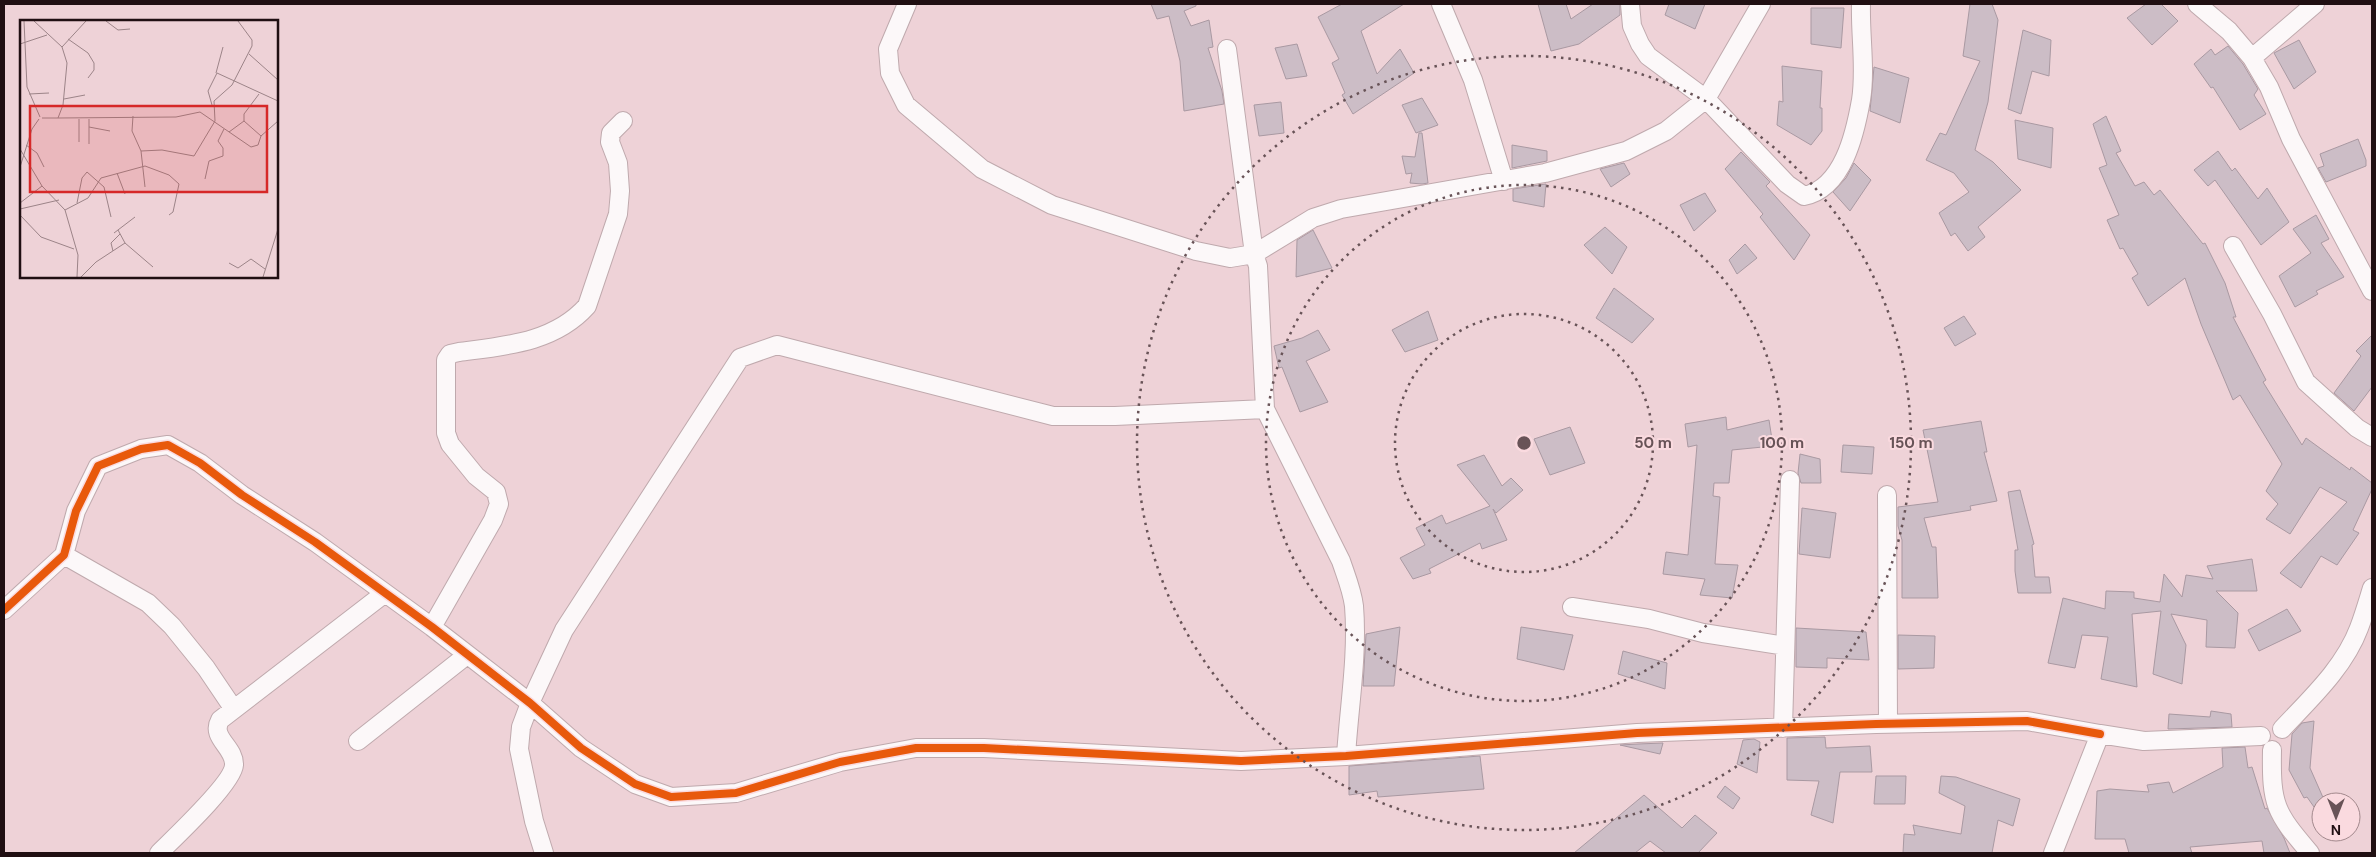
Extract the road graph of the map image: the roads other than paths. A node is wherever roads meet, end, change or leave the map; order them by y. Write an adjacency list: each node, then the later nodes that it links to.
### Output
1 (907, 4): 14 (street)
2 (1440, 4): 12 (street)
3 (1630, 4): 10 (street)
4 (1761, 4): 10 (street)
5 (1861, 4): 10 (street)
6 (2197, 4): 9 (street)
7 (2316, 4): 9 (street)
8 (1227, 49): 14 (street)
9 (2252, 58): 15 (street)
10 (1706, 99): 12 (street)
11 (622, 121): 25 (street)
12 (1504, 181): 14 (street)
13 (2233, 246): 17 (street)
14 (1254, 254): 16 (street)
15 (2372, 291)
16 (1265, 409): 28 (street); 37 (street)
17 (2372, 437)
18 (1790, 480): 26 (street)
19 (1887, 494): 30 (street)
20 (64, 555): 22 (street); 24 (street); 29 (street)
21 (2372, 588): 32 (street)
22 (385, 593): 25 (street); 29 (street)
23 (1572, 607): 26 (street)
24 (4, 610)
25 (432, 627): 27 (street)
26 (1786, 646): 31 (street)
27 (467, 655): 28 (street); 35 (street)
28 (530, 703): 37 (street); 39 (street)
29 (233, 708): 38 (street)
30 (1888, 723): 31 (street); 33 (street)
31 (1783, 728): 37 (street)
32 (2282, 729): 34 (street); 36 (street)
33 (2100, 734): 34 (street); 40 (street)
34 (2261, 736): 36 (street)
35 (358, 741)
36 (2272, 750): 41 (street)
37 (1346, 756)
38 (159, 853)
39 (544, 853)
40 (2053, 853)
41 (2310, 853)

